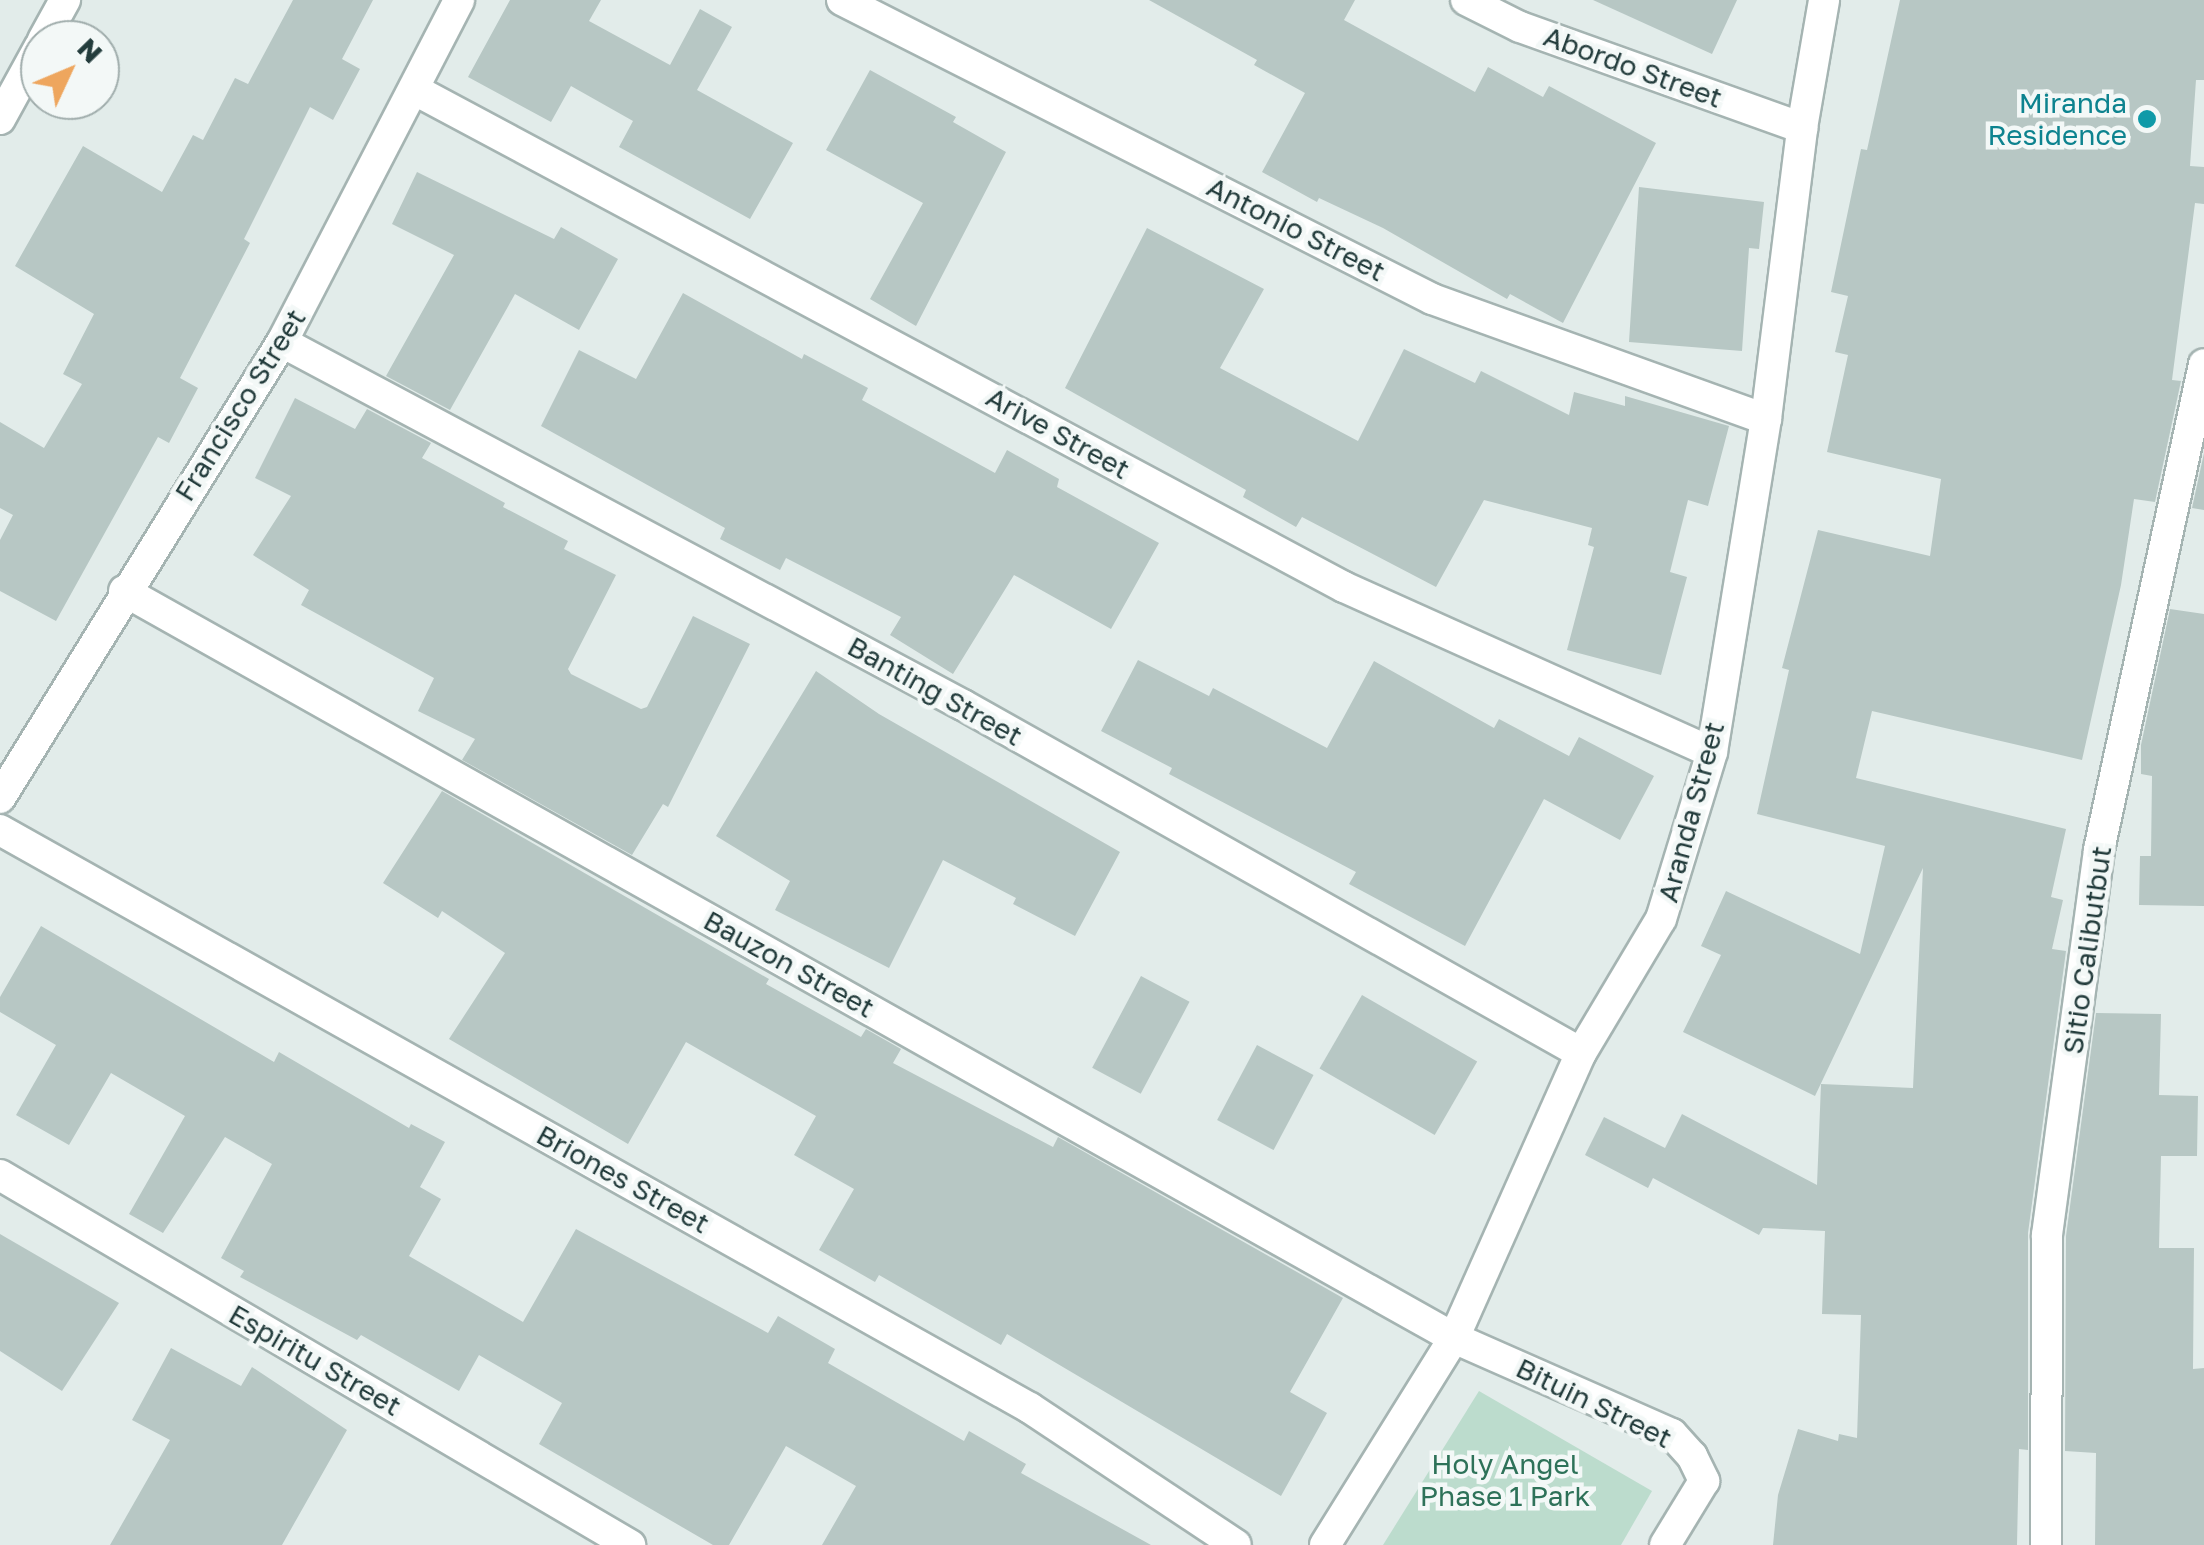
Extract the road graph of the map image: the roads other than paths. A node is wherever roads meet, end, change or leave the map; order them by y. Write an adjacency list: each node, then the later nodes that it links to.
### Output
1 (459, 0): 6 (street, Francisco Street)
2 (842, 0): 11 (street, Antonio Street)
3 (1466, 0): 8 (street, Abordo Street)
4 (1824, 0): 8 (street, Aranda Street)
5 (20, 83): 7 (street)
6 (415, 90): 9 (street, Francisco Street); 13 (street, Arive Street)
7 (0, 119)
8 (1802, 128): 11 (street, Aranda Street)
9 (282, 342): 12 (street, Francisco Street); 16 (street, Banting Street)
10 (2204, 364): 23 (street, Sitio Calibutbut)
11 (1766, 419): 13 (street, Aranda Street)
12 (124, 592): 14 (street, Francisco Street); 18 (street, Bauzon Street)
13 (1712, 752): 16 (street, Aranda Street)
14 (0, 798)
15 (0, 830): 20 (street, Briones Street)
16 (1581, 1053): 18 (street, Aranda Street)
17 (0, 1175): 19 (street, Espiritu Street)
18 (1454, 1338): 21 (street, Aranda Street); 22 (street, Bituin Street)
19 (630, 1545)
20 (1236, 1545)
21 (1325, 1545)
22 (1665, 1545)
23 (2046, 1545)

